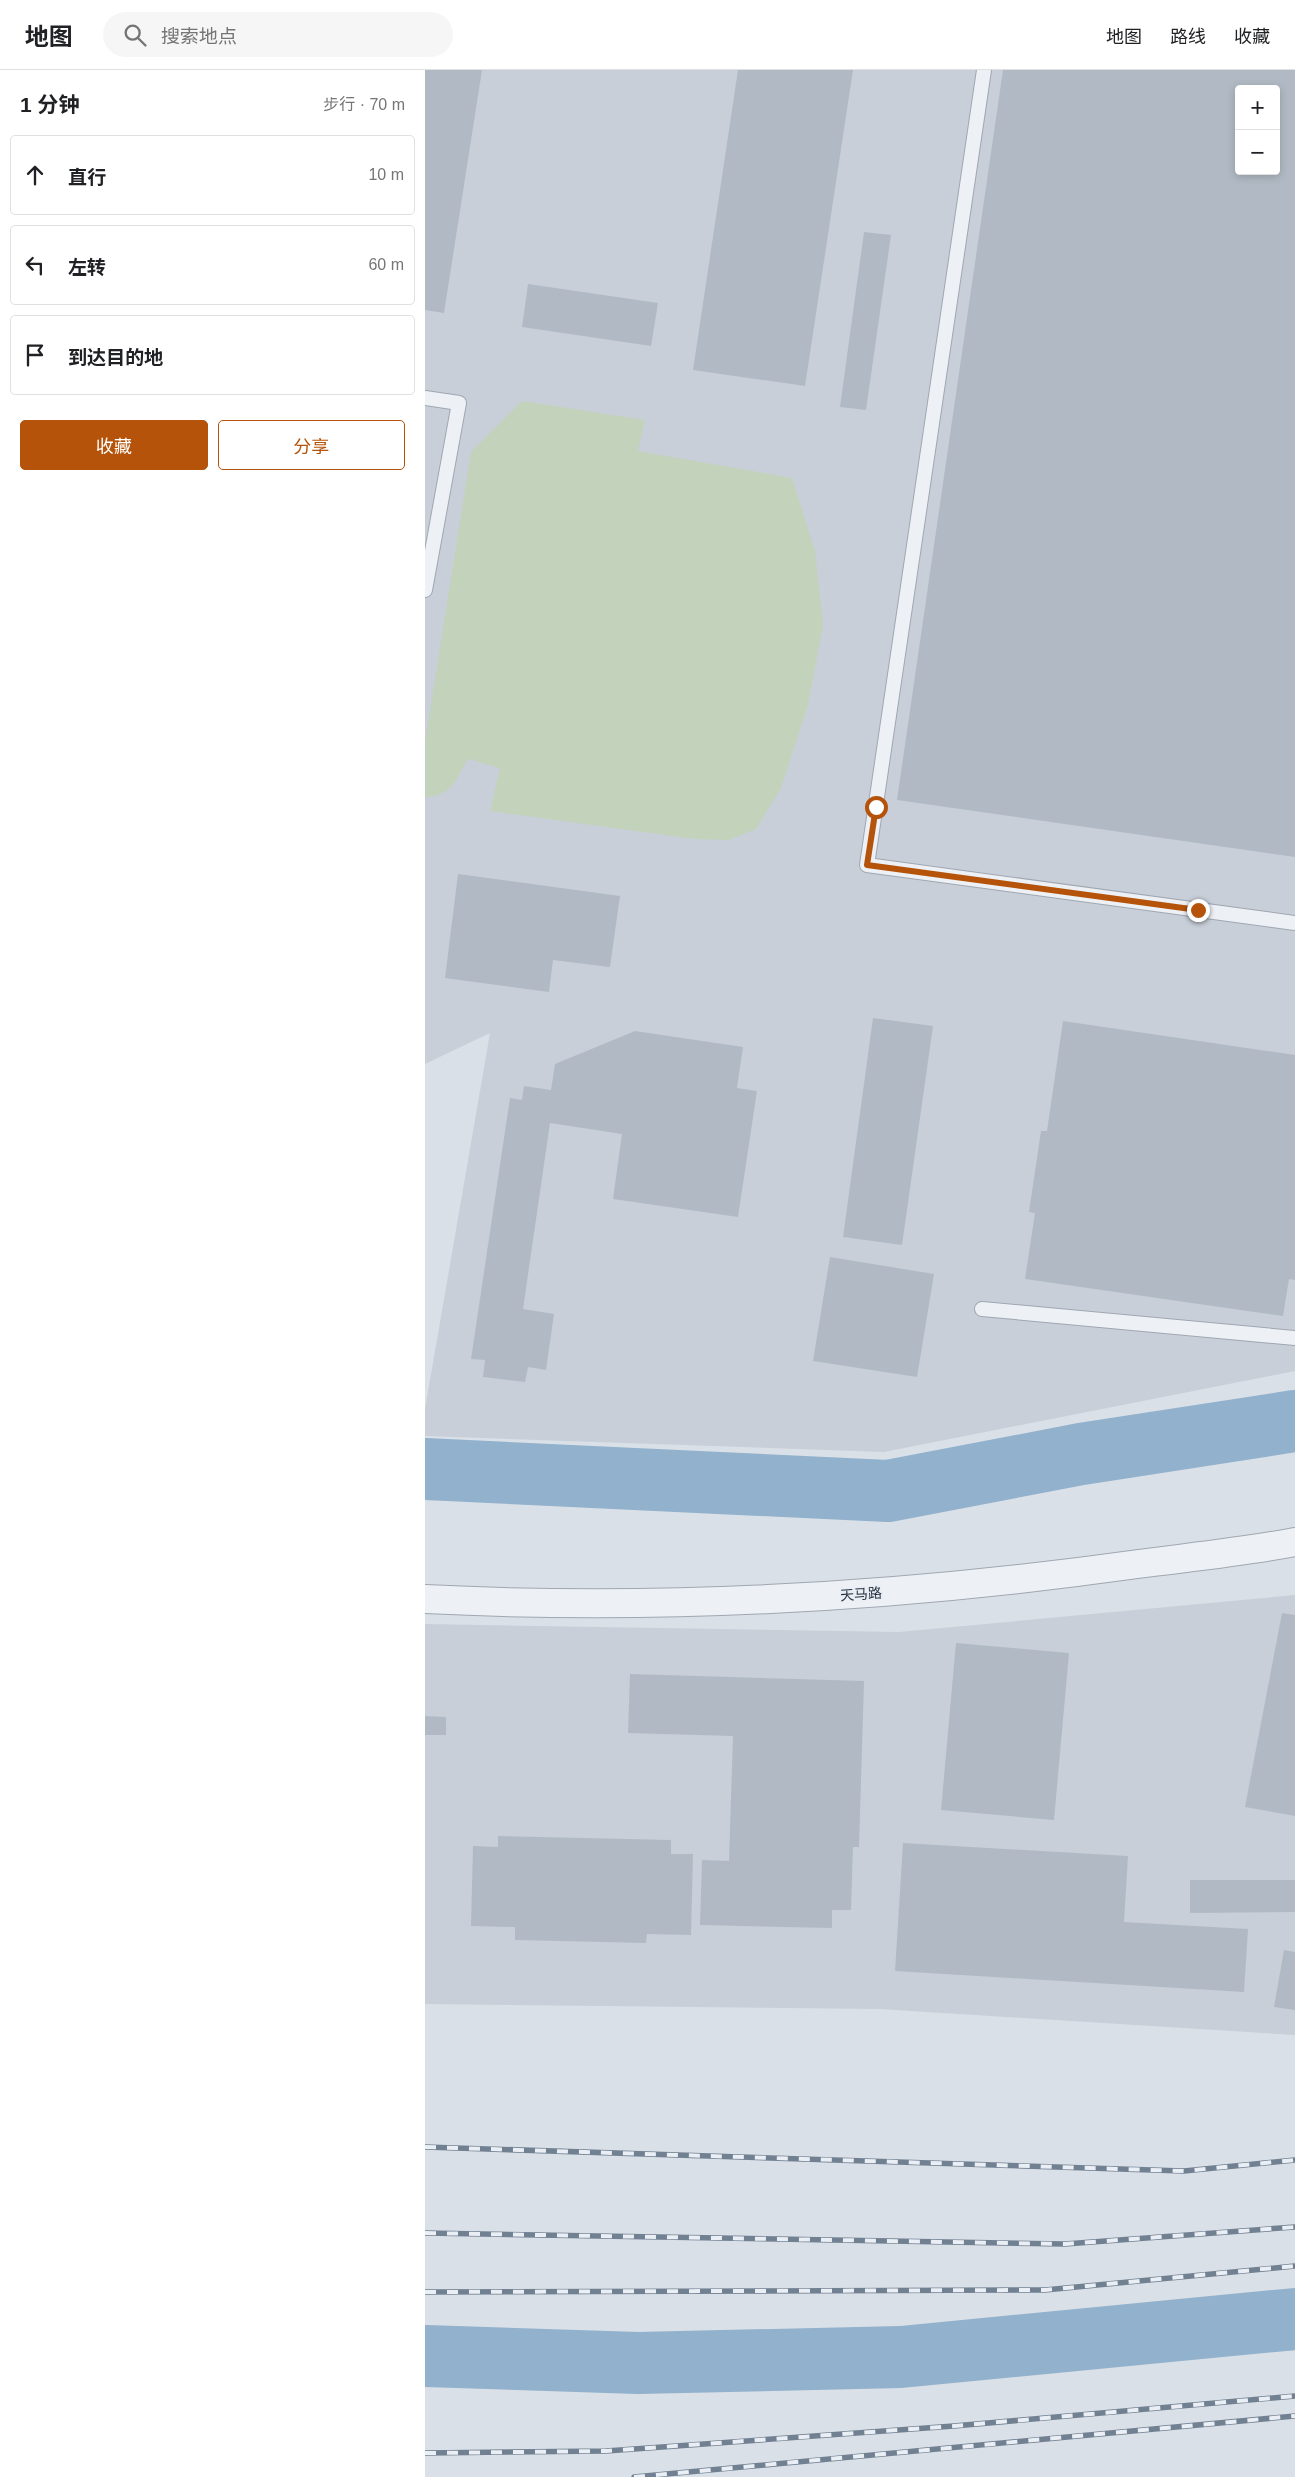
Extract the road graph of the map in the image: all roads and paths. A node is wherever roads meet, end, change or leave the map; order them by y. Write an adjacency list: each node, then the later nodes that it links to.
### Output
1 (984, 70): 4 (lane)
2 (425, 398): 3 (lane)
3 (425, 590)
4 (1295, 923)
5 (982, 1309): 6 (lane)
6 (1295, 1338)
7 (1295, 1542): 8 (street, 天马路)
8 (425, 1599)

